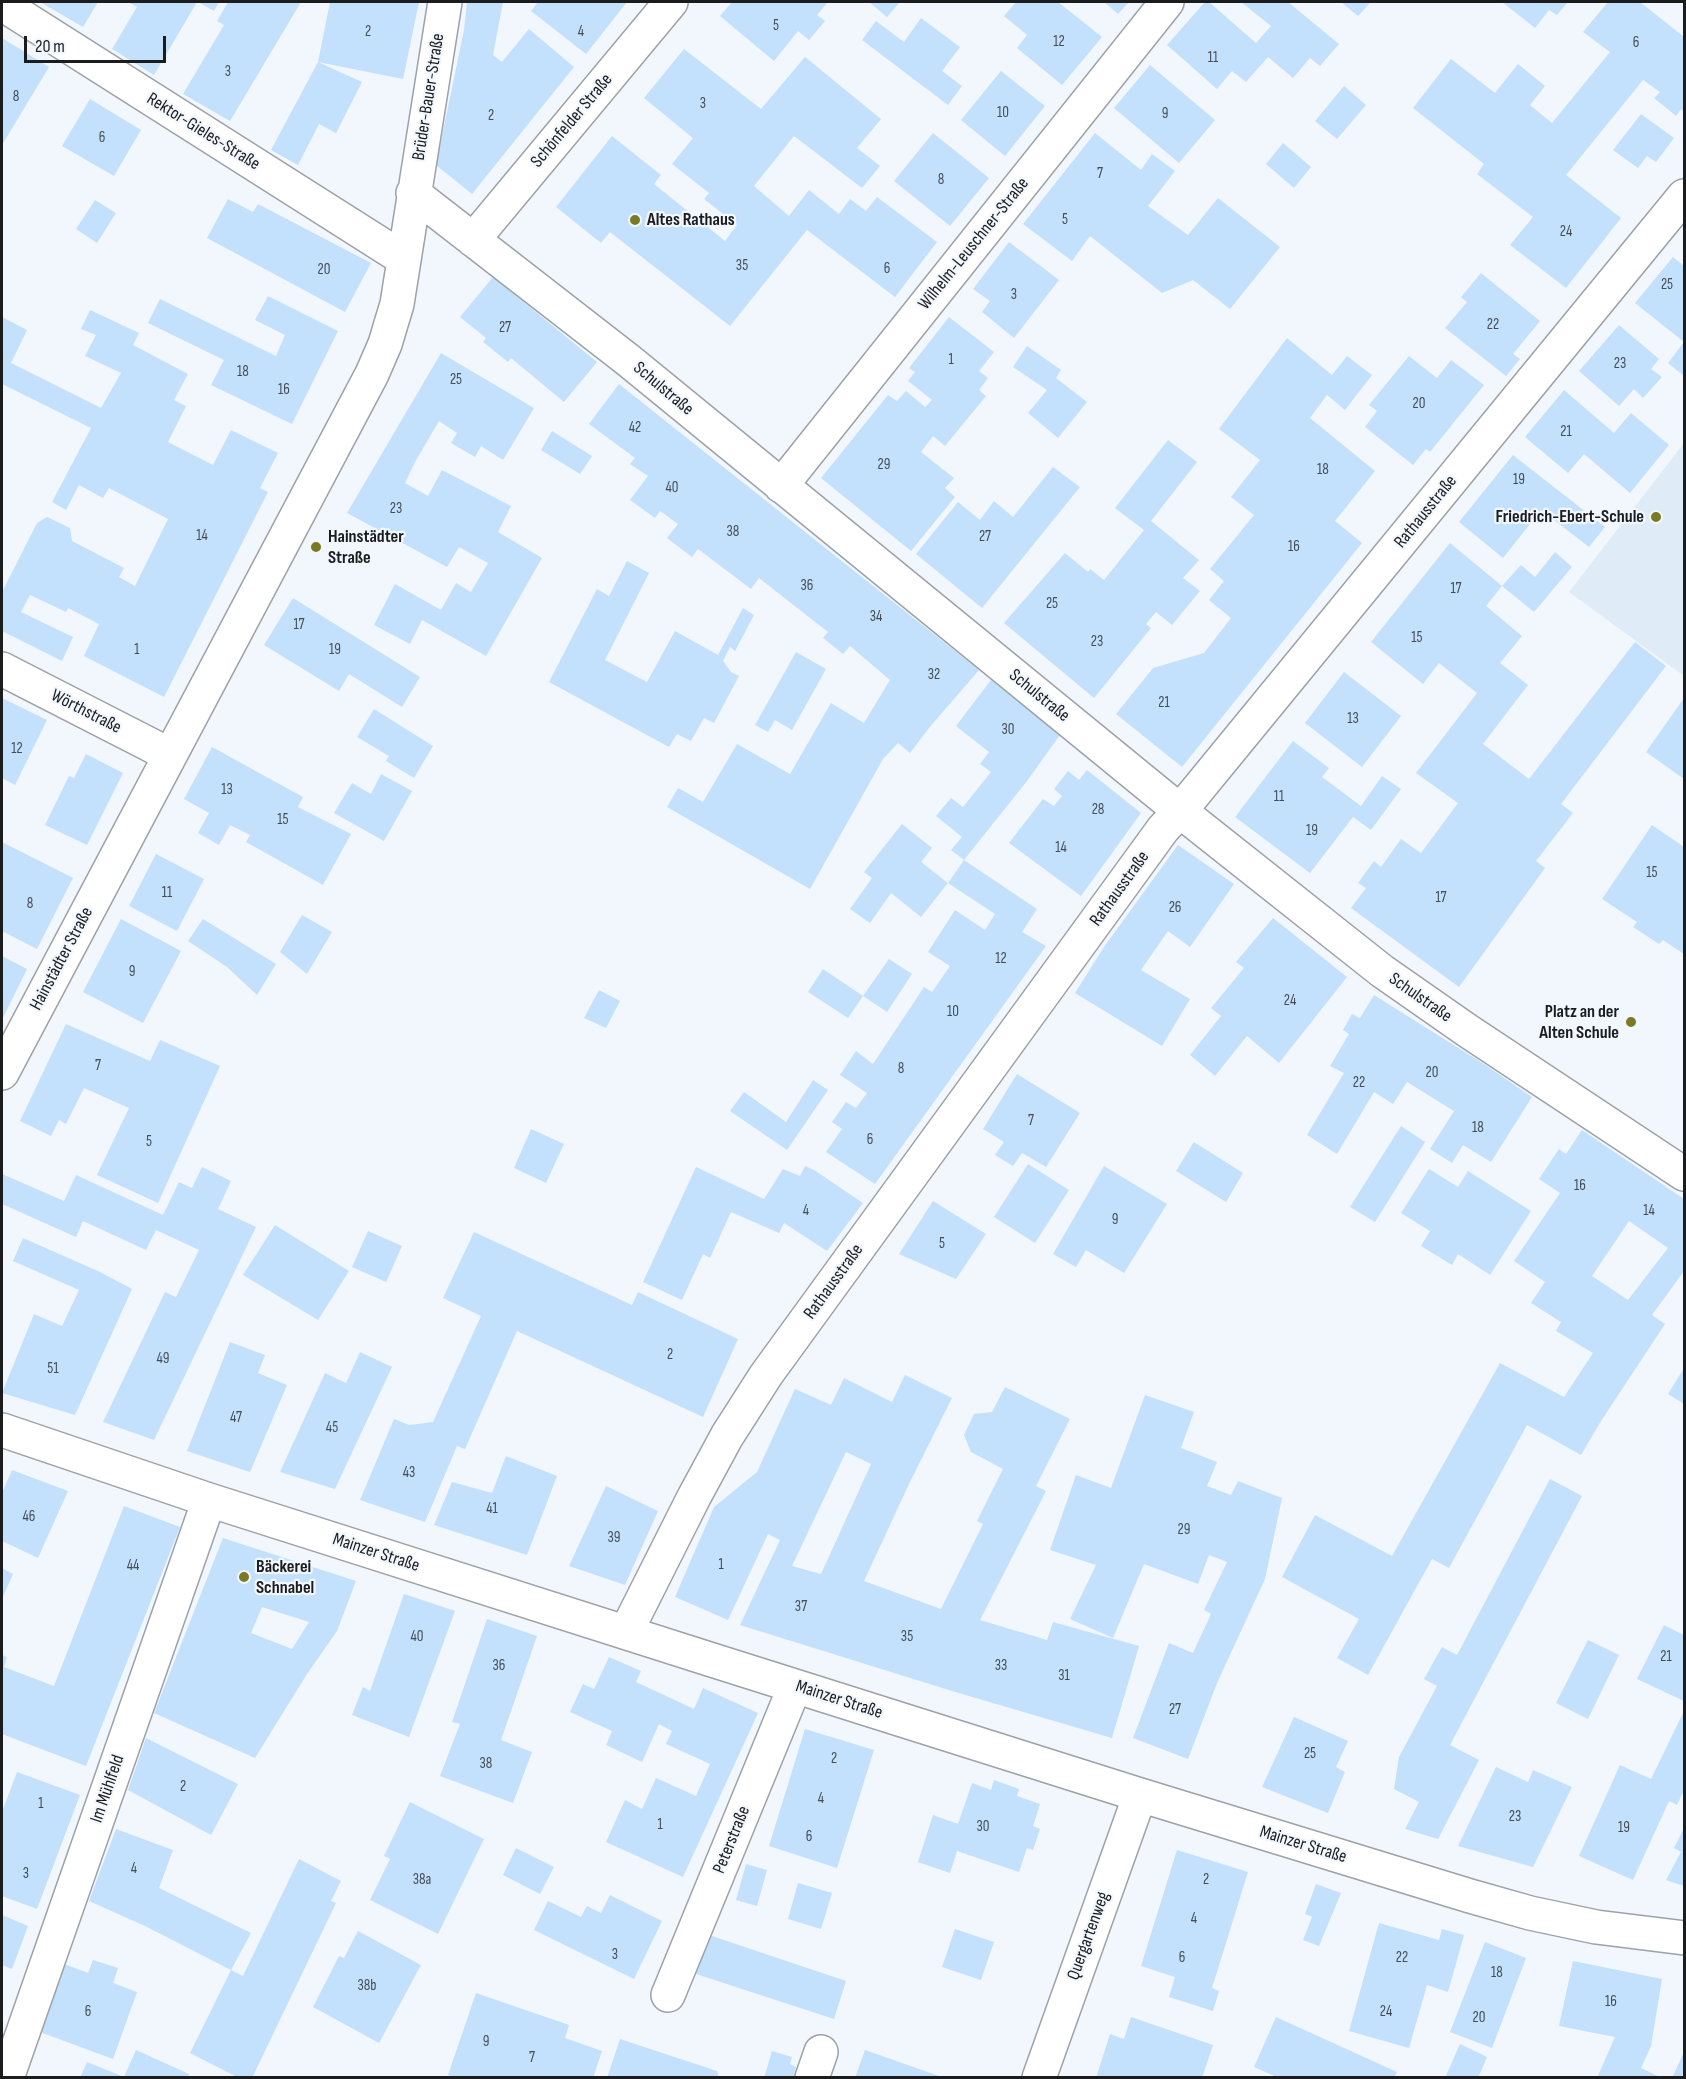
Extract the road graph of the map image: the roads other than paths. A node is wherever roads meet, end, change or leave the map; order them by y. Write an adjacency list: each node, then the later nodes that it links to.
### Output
1 (445, 2): 5 (street, Brüder-Bauer-Straße)
2 (671, 2): 7 (street, Schönfelder Straße)
3 (1167, 2): 9 (street, Wilhelm-Leuschner-Straße)
4 (2, 4): 8 (street, Rektor-Gieles-Straße)
5 (413, 193): 7 (street, Schulstraße); 8 (street, Hainstädter Straße)
6 (1684, 196): 12 (street, Rathausstraße)
7 (473, 240): 9 (street, Schulstraße)
8 (404, 259): 11 (street, Hainstädter Straße)
9 (781, 486): 12 (street, Schulstraße)
10 (2, 669): 11 (street, Wörthstraße)
11 (170, 755): 13 (street, Hainstädter Straße)
12 (1180, 811): 14 (street, Schulstraße); 17 (street, Rathausstraße)
13 (2, 1073)
14 (1684, 1174)
15 (2, 1430): 16 (street, Mainzer Straße)
16 (209, 1500): 17 (street, Mainzer Straße); 22 (street, Im Mühlfeld)
17 (626, 1632): 18 (street, Mainzer Straße)
18 (795, 1686): 19 (street, Mainzer Straße); 21 (street, Peterstraße)
19 (1140, 1795): 20 (street, Mainzer Straße); 23 (street, Quergartenweg)
20 (1684, 1938)
21 (668, 1995)
22 (7, 2078)
23 (1039, 2078)

